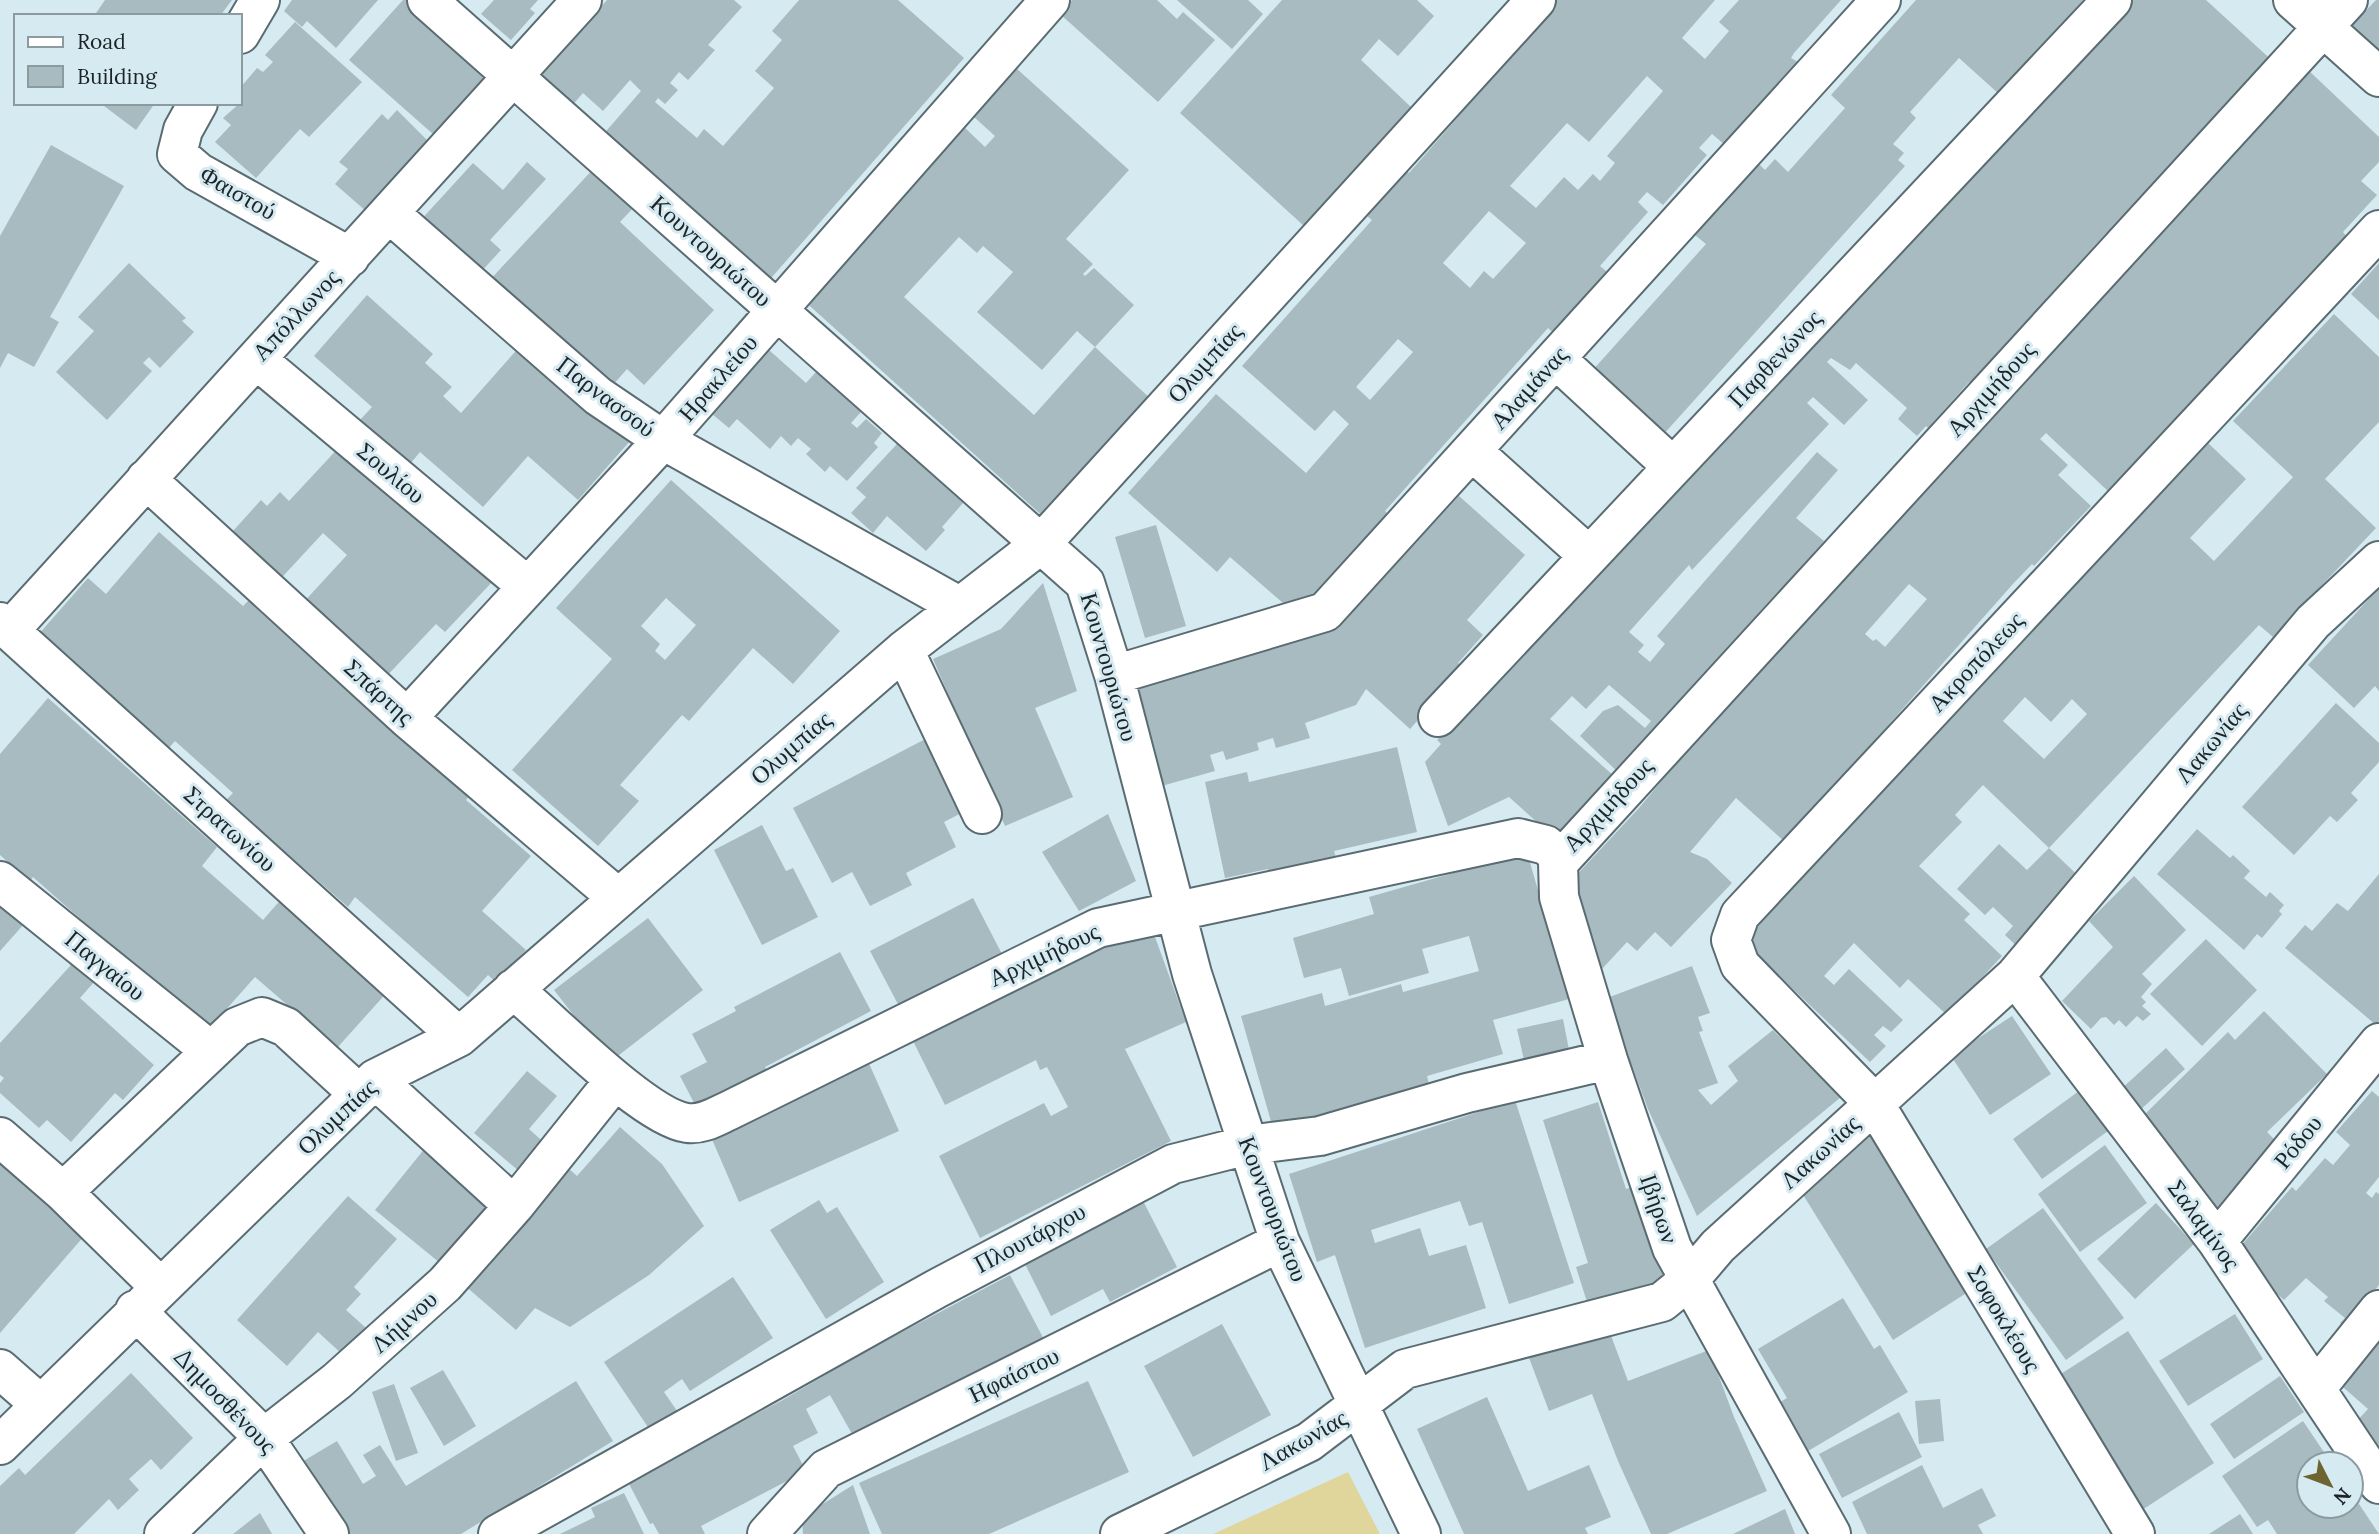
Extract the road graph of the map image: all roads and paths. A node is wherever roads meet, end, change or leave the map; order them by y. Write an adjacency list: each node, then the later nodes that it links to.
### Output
1 (260, 0): 10 (street)
2 (427, 0): 11 (street, Κουντουριώτου)
3 (582, 0): 11 (street, Απόλλωνος)
4 (1050, 0): 17 (street, Ηρακλείου)
5 (1536, 0): 24 (street, Ολυμπίας)
6 (1881, 0): 19 (street, Αλαμάνας)
7 (2112, 0): 22 (street, Παρθενώνος)
8 (2293, 0): 9 (street)
9 (2336, 13): 12 (street); 35 (street, Αρχιμήδους)
10 (242, 31)
11 (516, 76): 14 (street, Απόλλωνος); 17 (street, Κουντουριώτου)
12 (2379, 77)
13 (197, 105): 16 (street, Φαιστού)
14 (390, 213): 16 (street, Απόλλωνος); 20 (street, Παρνασσού)
15 (2379, 230): 47 (street, Ακροπόλεως)
16 (350, 257): 18 (street, Απόλλωνος)
17 (777, 310): 20 (street, Ηρακλείου); 24 (street, Κουντουριώτου)
18 (256, 359): 23 (street, Απόλλωνος); 27 (street, Σουλίου)
19 (1556, 359): 21 (street, Αλαμάνας); 22 (street)
20 (663, 440): 27 (street, Ηρακλείου); 28 (street, Παρνασσού)
21 (1472, 451): 25 (street); 31 (street, Αλαμάνας)
22 (1674, 467): 25 (street, Παρθενώνος)
23 (146, 479): 29 (street, Απόλλωνος); 33 (street, Σπάρτης)
24 (1041, 544): 28 (street, Ολυμπίας); 31 (street, Κουντουριώτου)
25 (1589, 556): 32 (street, Παρθενώνος)
26 (2379, 561): 39 (street, Λακωνίας)
27 (527, 586): 33 (street, Ηρακλείου)
28 (960, 606): 30 (street, Ολυμπίας)
29 (5, 626): 41 (street, Στρατωνίου)
30 (904, 650): 34 (street); 37 (street, Ολυμπίας)
31 (1114, 675): 38 (street, Κουντουριώτου)
32 (1437, 717)
33 (407, 718): 37 (street, Σπάρτης)
34 (982, 814)
35 (1562, 858): 38 (street, Αρχιμήδους); 44 (street, Ιβήρων)
36 (0, 881): 43 (street, Παγγαίου)
37 (618, 898): 40 (street, Ολυμπίας)
38 (1176, 911): 45 (street, Αρχιμήδους); 49 (street, Κουντουριώτου)
39 (2015, 976): 47 (street, Λακωνίας); 52 (street, Σαλαμίνος)
40 (513, 989): 41 (street, Ολυμπίας); 45 (street, Αρχιμήδους)
41 (459, 1037): 46 (street, Ολυμπίας)
42 (2379, 1043): 52 (street, Ρόδου)
43 (211, 1051): 46 (street); 50 (street)
44 (1608, 1060): 49 (street, Πλουτάρχου); 54 (street, Ιβήρων)
45 (615, 1080): 51 (street, Λήμνου)
46 (367, 1086): 51 (street); 55 (street, Ολυμπίας)
47 (1874, 1103): 54 (street, Λακωνίας); 71 (street, Σοφοκλέους)
48 (0, 1137): 50 (street, Δημοσθένους)
49 (1248, 1144): 53 (street, Κουντουριώτου); 66 (street, Πλουτάρχου)
50 (63, 1192): 55 (street, Δημοσθένους)
51 (514, 1206): 61 (street, Λήμνου)
52 (2217, 1241): 58 (street, Σαλαμίνος)
53 (1280, 1242): 60 (street, Κουντουριώτου); 67 (street, Ηφαίστου)
54 (1689, 1280): 60 (street, Λακωνίας); 70 (street, Ιβήρων)
55 (148, 1299): 59 (street, Ολυμπίας); 61 (street, Δημοσθένους)
56 (2379, 1310): 58 (street)
57 (0, 1369): 59 (street)
58 (2317, 1387): 63 (street, Σαλαμίνος)
59 (41, 1405): 62 (street, Ολυμπίας)
60 (1358, 1407): 68 (street, Λακωνίας); 69 (street, Κουντουριώτου)
61 (264, 1438): 64 (street, Λήμνου); 65 (street, Δημοσθένους)
62 (0, 1445)
63 (2379, 1484)
64 (164, 1534)
65 (330, 1534)
66 (498, 1534)
67 (767, 1534)
68 (1121, 1534)
69 (1421, 1534)
70 (1831, 1534)
71 (2135, 1534)

